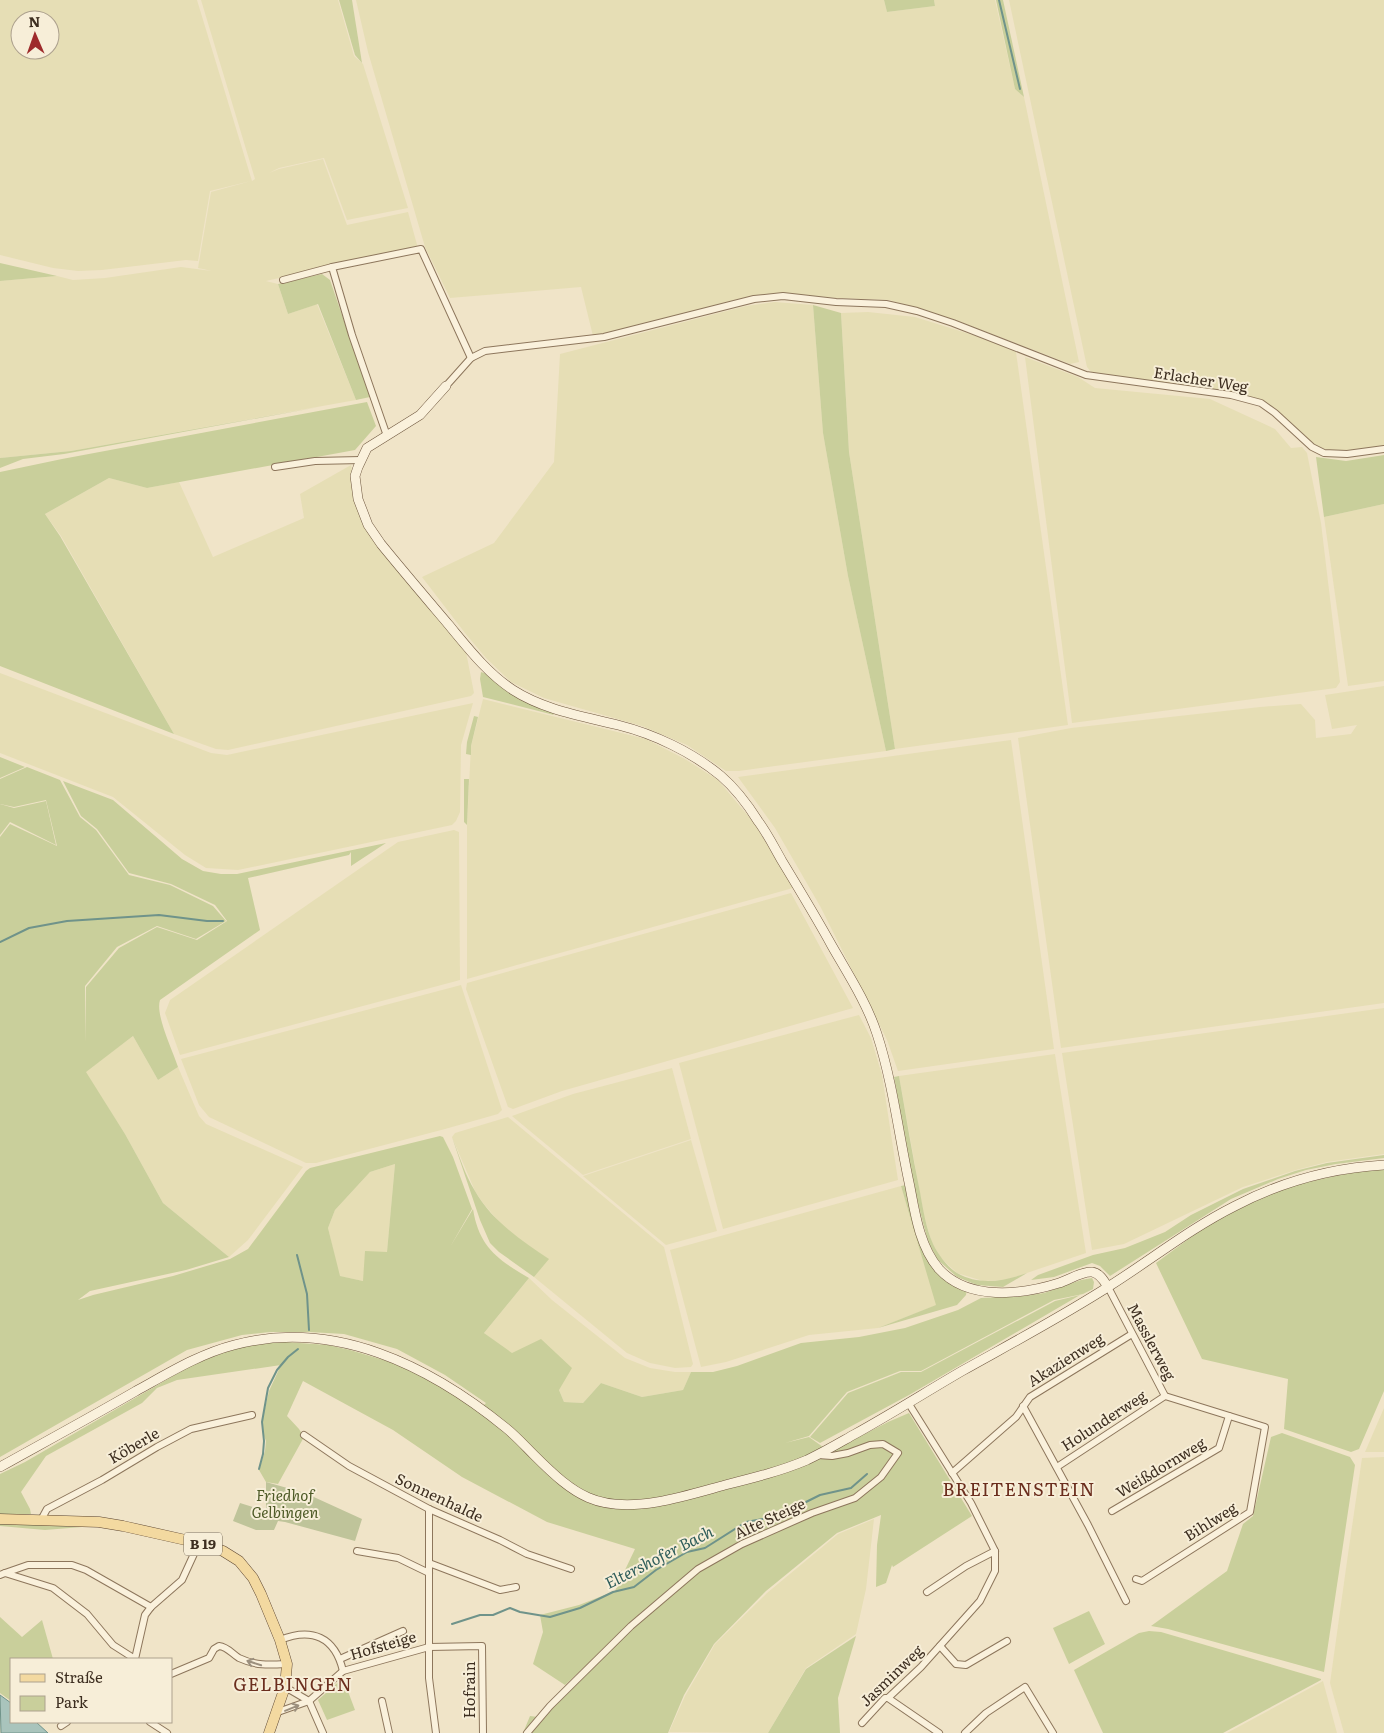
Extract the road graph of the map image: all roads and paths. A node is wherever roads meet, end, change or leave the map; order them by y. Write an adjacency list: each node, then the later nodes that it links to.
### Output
1 (332, 268): 2 (street); 3 (street); 5 (street)
2 (283, 280)
3 (471, 358): 4 (street); 6 (street, Erlacher Weg)
4 (446, 386): 5 (main road)
5 (387, 436): 7 (main road)
6 (1384, 449)
7 (361, 460): 8 (street); 10 (main road)
8 (275, 467)
9 (1384, 1165): 10 (main road)
10 (1108, 1287): 11 (street, Masslerweg); 13 (main road)
11 (1132, 1334): 12 (street, Masslerweg); 14 (street, Akazienweg)
12 (1165, 1396): 16 (street, Masslerweg); 21 (street, Holunderweg)
13 (909, 1404): 19 (main road); 22 (street)
14 (1023, 1406): 21 (street); 22 (street, Akazienweg)
15 (252, 1415): 26 (street, Köberle)
16 (1229, 1416): 17 (street, Masslerweg); 24 (street, Weißdornweg)
17 (1265, 1427): 34 (street, Bihlweg)
18 (304, 1434): 23 (street, Sonnenhalde)
19 (817, 1455): 20 (main road); 65 (street, Alte Steige)
20 (0, 1467)
21 (1057, 1467): 37 (street)
22 (952, 1473): 29 (street)
23 (429, 1509): 30 (street); 31 (street, Sonnenhalde)
24 (1112, 1511)
25 (0, 1519): 26 (main road, B 19)
26 (41, 1520): 27 (main road, B 19)
27 (199, 1543): 38 (street); 40 (main road, B 19)
28 (357, 1551): 32 (street)
29 (995, 1551): 36 (street); 43 (street, Jasminweg)
30 (429, 1563): 32 (street); 35 (street)
31 (571, 1568)
32 (428, 1573): 44 (street)
33 (3, 1574): 38 (street); 45 (street)
34 (1136, 1579)
35 (516, 1587)
36 (927, 1592)
37 (1126, 1601)
38 (151, 1607): 46 (street)
39 (403, 1631): 47 (street)
40 (280, 1640): 47 (street); 48 (main road, B 19)
41 (1007, 1641): 43 (street, Jasminweg)
42 (482, 1646): 44 (street, Hofsteige); 64 (street, Hofrain)
43 (940, 1646): 52 (street, Jasminweg)
44 (430, 1647): 49 (street, Hofsteige); 63 (street)
45 (134, 1658)
46 (135, 1658)
47 (340, 1658): 49 (street)
48 (287, 1664): 50 (street, one-way to 50); 51 (main road, B 19)
49 (343, 1671): 53 (street, Hofsteige)
50 (172, 1674)
51 (285, 1687): 53 (street); 55 (main road, B 19)
52 (888, 1698): 57 (street, Jasminweg); 58 (street)
53 (309, 1701): 55 (street, Hofsteige, one-way to 53); 61 (street)
54 (382, 1701): 62 (street)
55 (275, 1713): 60 (main road, B 19)
56 (152, 1723): 59 (street)
57 (862, 1723)
58 (936, 1732)
59 (167, 1733)
60 (268, 1733)
61 (323, 1733)
62 (389, 1733)
63 (436, 1733)
64 (483, 1733)
65 (527, 1733)
66 (965, 1733): 67 (street)
67 (1053, 1733)

